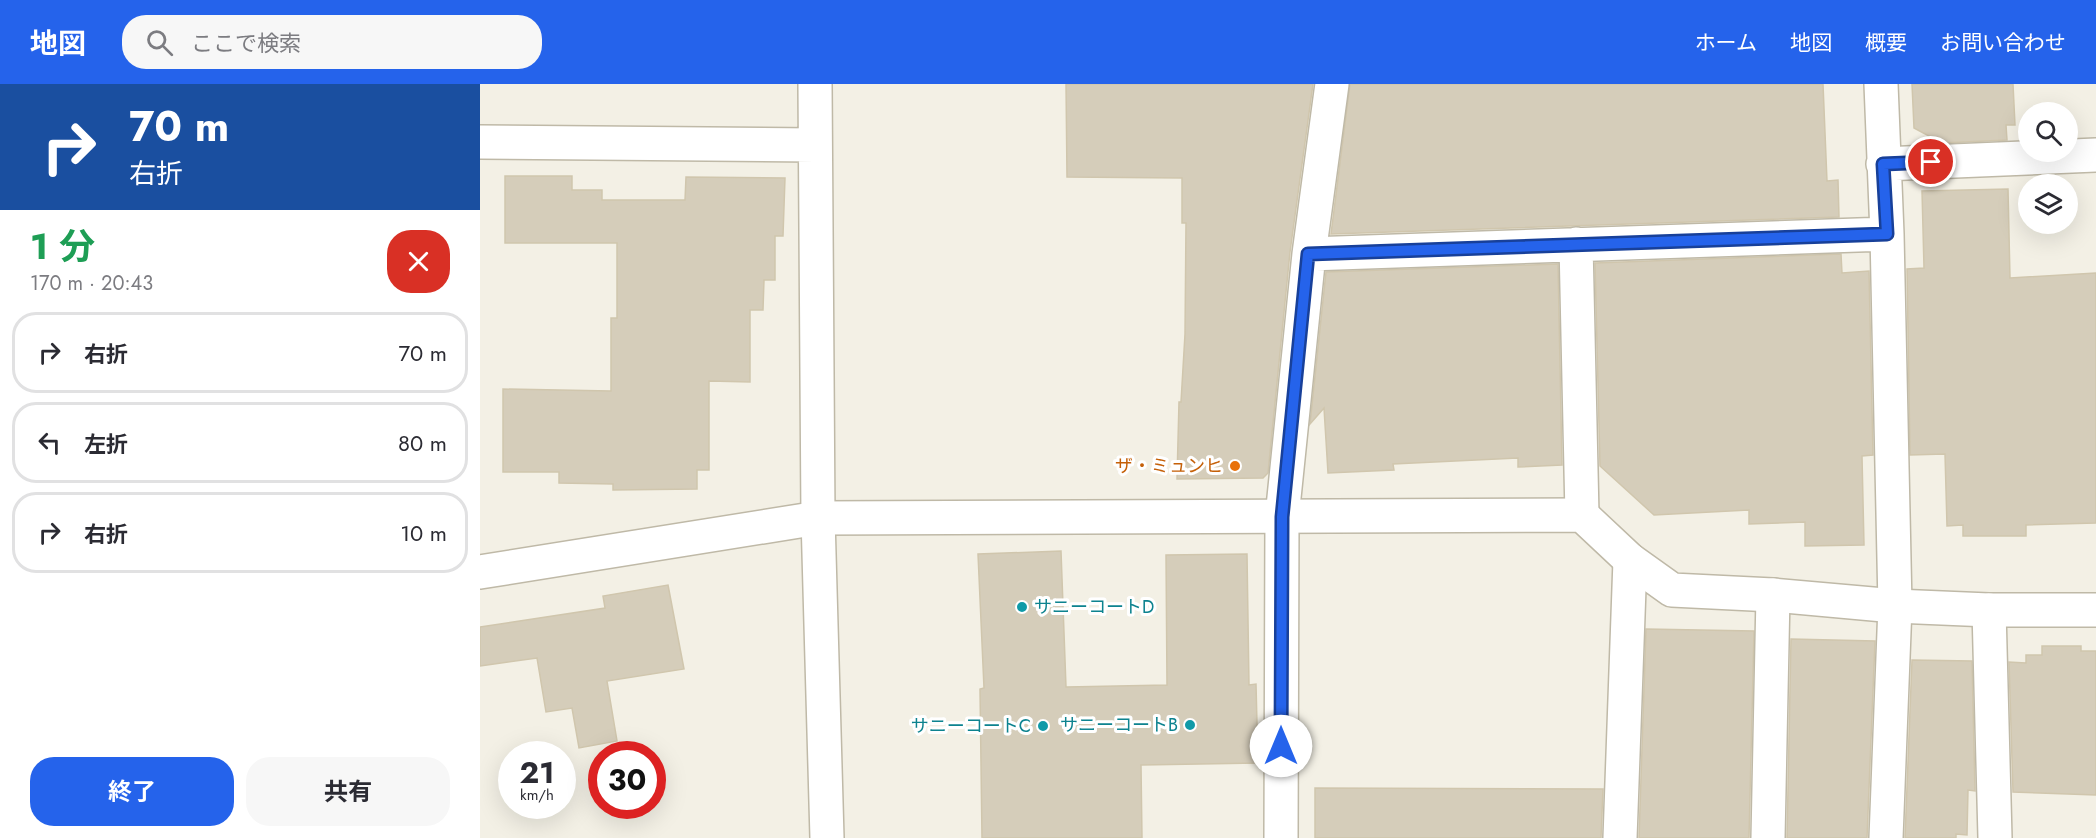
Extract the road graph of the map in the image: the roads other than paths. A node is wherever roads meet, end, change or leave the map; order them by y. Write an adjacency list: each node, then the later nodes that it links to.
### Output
1 (815, 84): 5 (street)
2 (1332, 84): 10 (street)
3 (1881, 84): 7 (street)
4 (480, 142): 5 (street)
5 (815, 146): 13 (street)
6 (2096, 155): 7 (street)
7 (1883, 164): 8 (street)
8 (1887, 234): 9 (street); 17 (street)
9 (1576, 244): 10 (street); 11 (street)
10 (1308, 254): 12 (street)
11 (1582, 515): 12 (street); 14 (street)
12 (1282, 517): 13 (street); 21 (street)
13 (818, 518): 15 (street); 20 (street)
14 (1630, 560): 16 (street); 22 (street)
15 (480, 572)
16 (1773, 595): 17 (street); 23 (street)
17 (1895, 606): 18 (street); 24 (street)
18 (1989, 609): 19 (street); 25 (street)
19 (2096, 609)
20 (827, 838)
21 (1281, 838)
22 (1620, 838)
23 (1768, 838)
24 (1887, 838)
25 (1995, 838)

